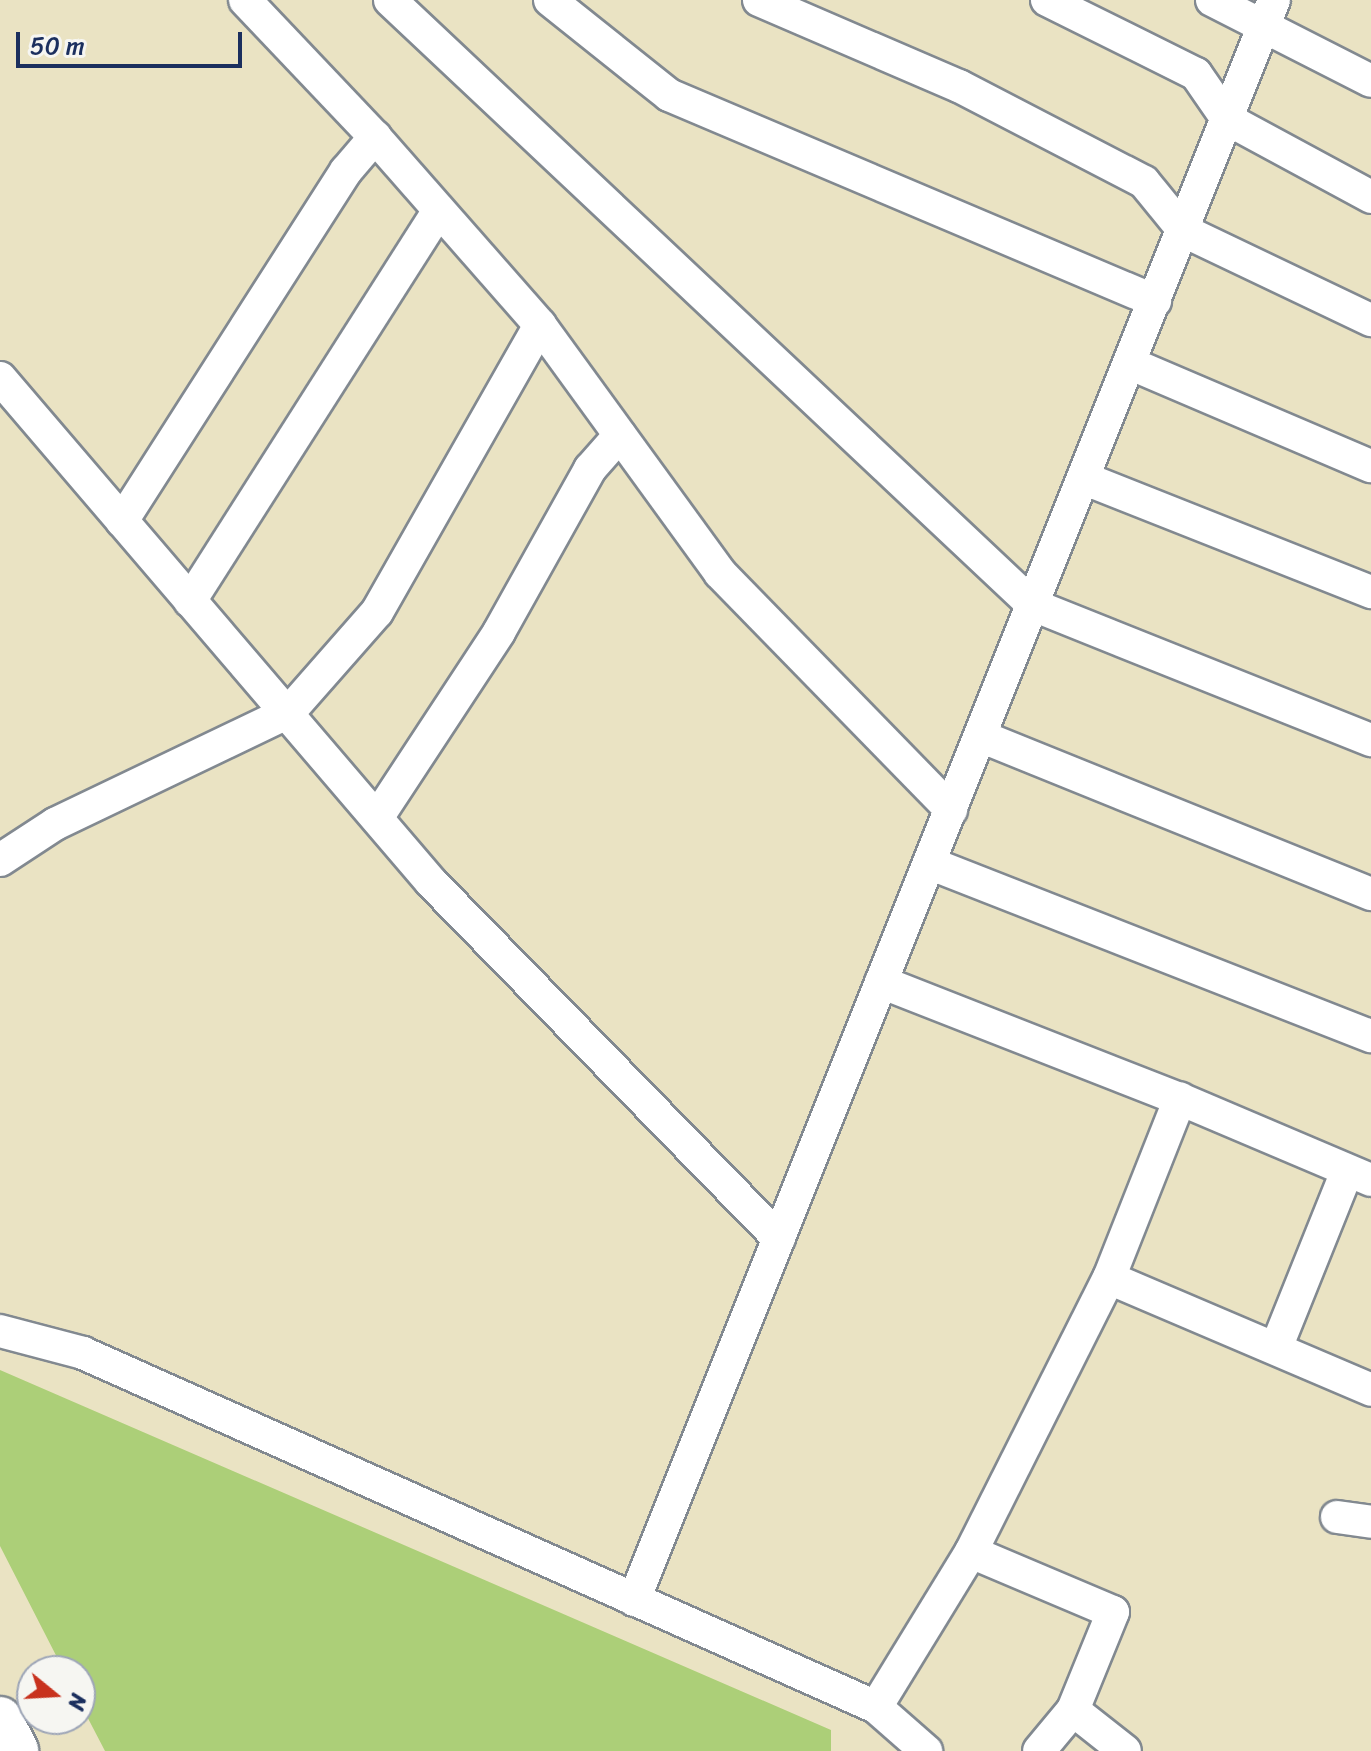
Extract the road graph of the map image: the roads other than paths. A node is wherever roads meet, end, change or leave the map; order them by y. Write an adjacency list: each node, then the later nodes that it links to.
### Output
1 (245, 0): 10 (street)
2 (390, 0): 25 (street)
3 (550, 0): 14 (street)
4 (759, 0): 13 (street)
5 (1047, 0): 9 (street)
6 (1212, 0): 7 (street)
7 (1269, 13): 8 (street); 9 (street)
8 (1371, 81)
9 (1227, 119): 11 (street); 13 (street)
10 (375, 137): 12 (street); 22 (street)
11 (1371, 197)
12 (437, 213): 16 (street); 24 (street)
13 (1184, 231): 14 (street); 15 (street)
14 (1155, 301): 17 (street)
15 (1371, 320)
16 (540, 325): 19 (street); 26 (street)
17 (1129, 363): 20 (street); 21 (street)
18 (0, 378): 22 (street)
19 (620, 435): 29 (street); 30 (street)
20 (1371, 466)
21 (1083, 478): 23 (street); 25 (street)
22 (122, 521): 24 (street)
23 (1371, 592)
24 (190, 601): 26 (street)
25 (1033, 605): 27 (street); 28 (street)
26 (289, 712): 30 (street); 31 (street)
27 (980, 736): 29 (street); 33 (street)
28 (1371, 740)
29 (951, 810): 32 (street)
30 (377, 818): 38 (street)
31 (0, 860)
32 (929, 863): 34 (street); 35 (street)
33 (1371, 894)
34 (881, 982): 36 (street); 38 (street)
35 (1371, 1036)
36 (1180, 1099): 37 (street); 39 (street)
37 (1359, 1176): 41 (street)
38 (779, 1238): 46 (street)
39 (1109, 1278): 41 (street); 45 (street)
40 (0, 1331): 46 (street)
41 (1276, 1348): 42 (street)
42 (1371, 1390)
43 (1337, 1517): 44 (street)
44 (1371, 1522)
45 (971, 1552): 47 (street); 48 (street)
46 (634, 1600): 47 (street)
47 (876, 1707): 51 (street)
48 (1073, 1710): 52 (street); 53 (street)
49 (0, 1719): 50 (highway)
50 (16, 1751)
51 (926, 1751)
52 (1039, 1751)
53 (1125, 1751)

